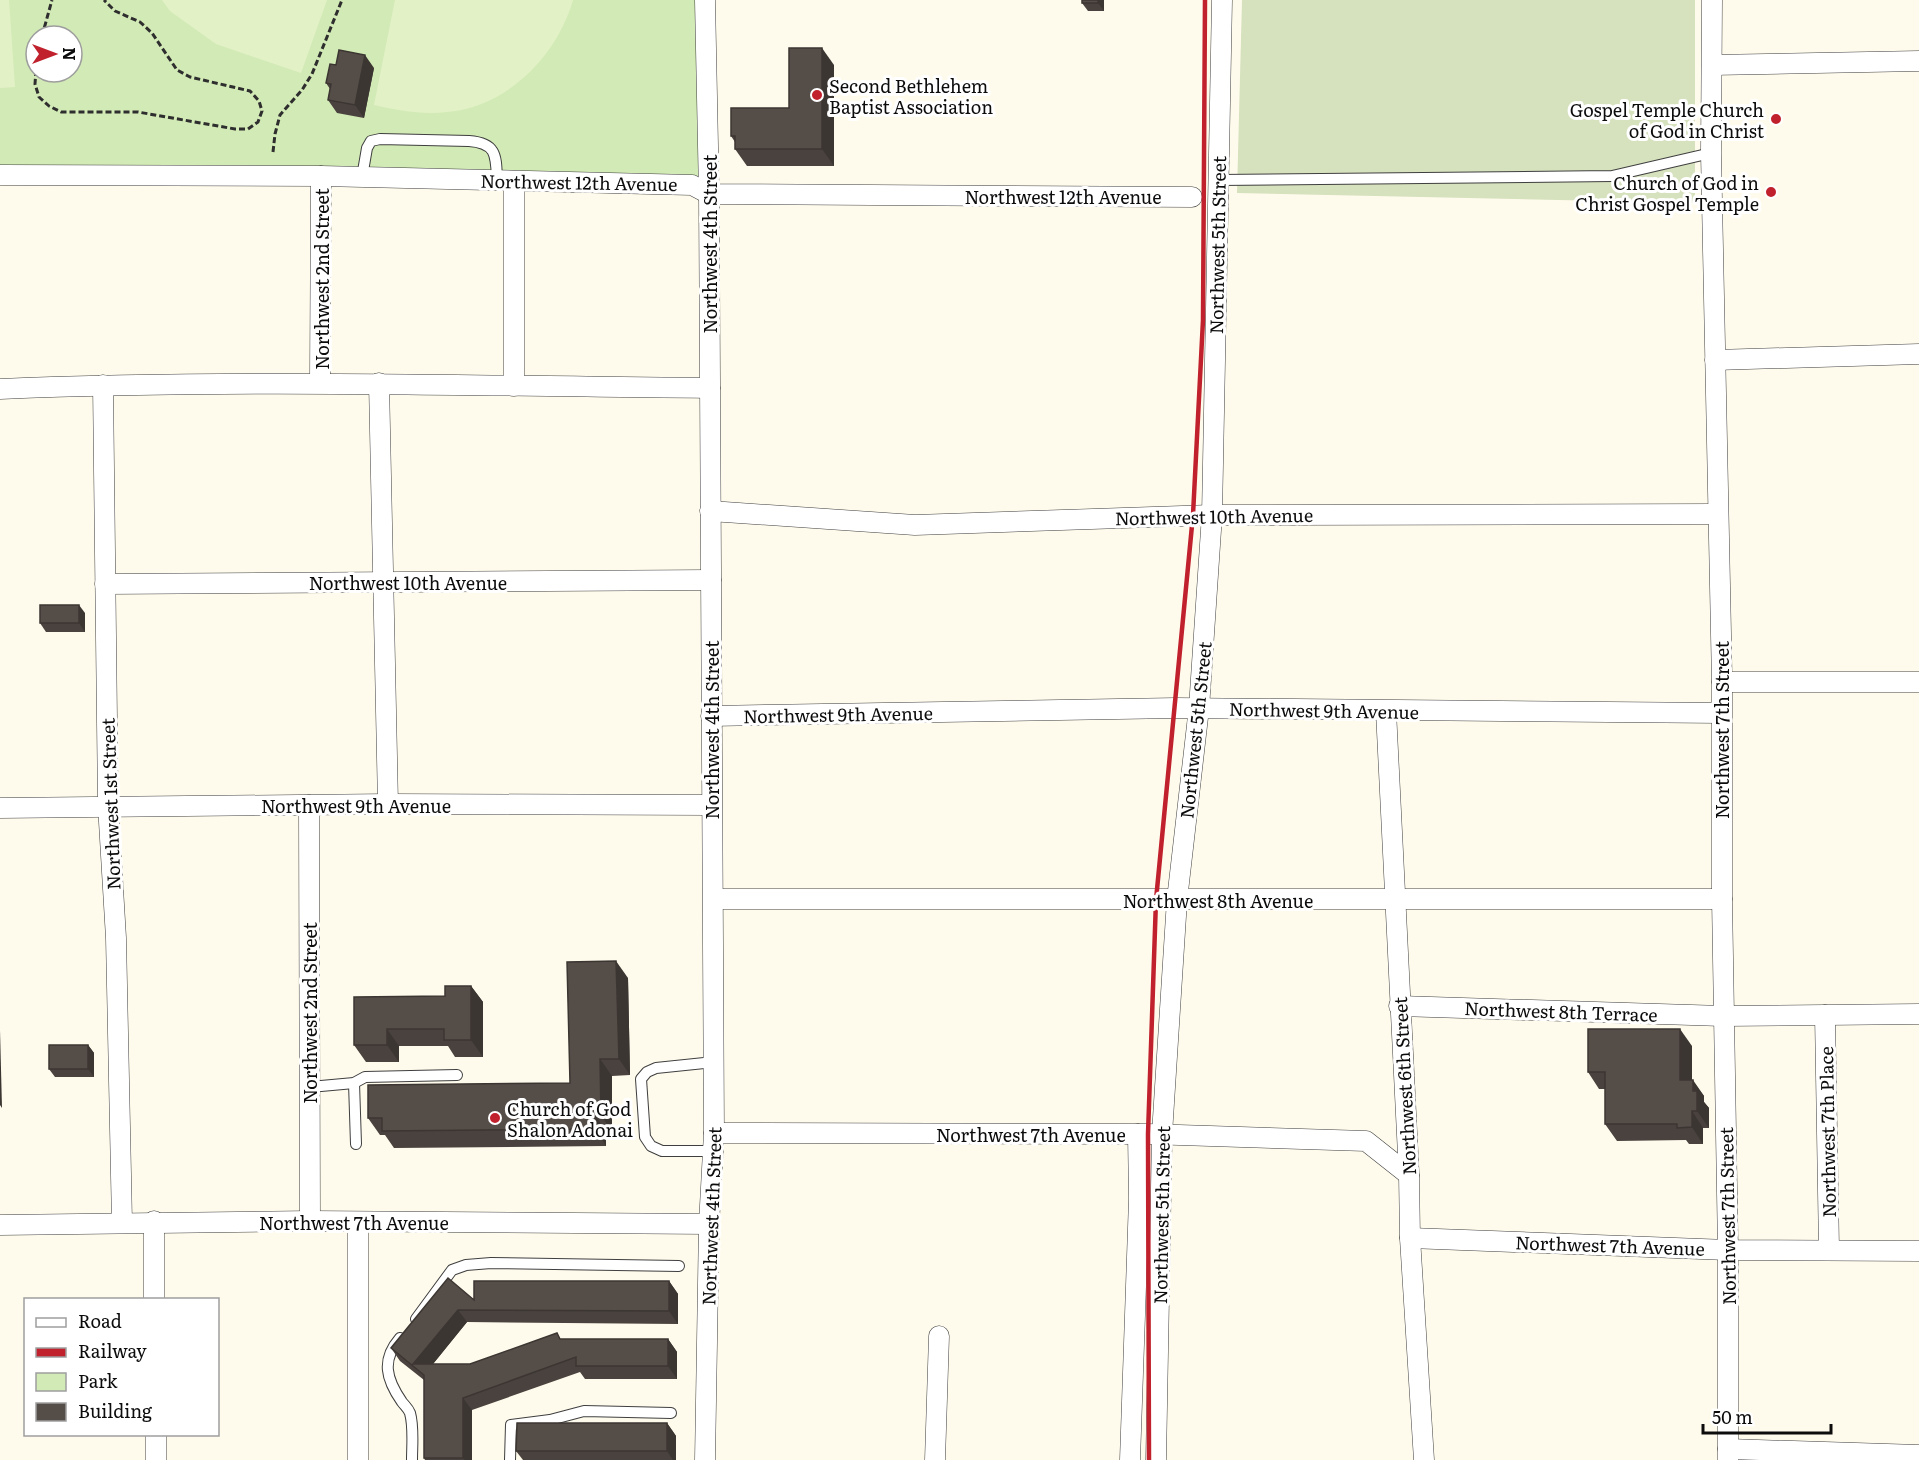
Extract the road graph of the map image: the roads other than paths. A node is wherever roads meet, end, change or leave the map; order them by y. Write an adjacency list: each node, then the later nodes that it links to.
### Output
1 (705, 0): 12 (street, Northwest 4th Street)
2 (1222, 0): 10 (street, Northwest 5th Street)
3 (1712, 0): 5 (street, Northwest 7th Street)
4 (1919, 61): 5 (street)
5 (1712, 65): 6 (street, Northwest 7th Street)
6 (1711, 153): 10 (lane); 15 (street, Northwest 7th Street)
7 (0, 175): 8 (street, Northwest 12th Avenue)
8 (321, 176): 9 (street, Northwest 12th Avenue); 16 (street, Northwest 2nd Street)
9 (362, 177): 11 (street, Northwest 12th Avenue); 11 (lane)
10 (1219, 180): 24 (street, Northwest 5th Street)
11 (505, 181): 12 (street, Northwest 12th Avenue); 19 (street)
12 (709, 194): 13 (street, Northwest 12th Avenue); 20 (street, Northwest 4th Street)
13 (1192, 197)
14 (1919, 354): 15 (street)
15 (1715, 360): 23 (street, Northwest 7th Street)
16 (320, 382): 17 (street); 18 (street)
17 (379, 383): 19 (street); 26 (street)
18 (103, 385): 21 (street); 27 (street, Northwest 1st Street)
19 (514, 386): 20 (street)
20 (710, 388): 22 (street, Northwest 4th Street)
21 (0, 389)
22 (710, 511): 24 (street, Northwest 10th Avenue); 25 (street, Northwest 4th Street)
23 (1718, 514): 24 (street, Northwest 10th Avenue); 28 (street, Northwest 7th Street)
24 (1212, 515): 30 (street, Northwest 5th Street)
25 (711, 580): 26 (street, Northwest 10th Avenue); 33 (street, Northwest 4th Street)
26 (383, 583): 27 (street, Northwest 10th Avenue); 34 (street)
27 (105, 584): 35 (street, Northwest 1st Street)
28 (1722, 682): 29 (street); 32 (street, Northwest 7th Street)
29 (1919, 682)
30 (1199, 708): 31 (street, Northwest 9th Avenue); 33 (street, Northwest 9th Avenue); 41 (street, Northwest 5th Street)
31 (1386, 711): 32 (street, Northwest 9th Avenue); 42 (street, Northwest 6th Street)
32 (1721, 713): 40 (street, Northwest 7th Street)
33 (711, 716): 37 (street, Northwest 4th Street)
34 (388, 804): 36 (street, Northwest 9th Avenue); 37 (street, Northwest 9th Avenue)
35 (108, 805): 36 (street, Northwest 9th Avenue); 38 (street, Northwest 9th Avenue); 58 (street, Northwest 1st Street)
36 (309, 805): 50 (street, Northwest 2nd Street)
37 (711, 805): 39 (street, Northwest 4th Street)
38 (0, 808)
39 (714, 899): 41 (street, Northwest 8th Avenue); 47 (street, Northwest 4th Street)
40 (1722, 899): 42 (street, Northwest 8th Avenue); 46 (street, Northwest 7th Street)
41 (1177, 900): 42 (street, Northwest 8th Avenue); 52 (street, Northwest 5th Street)
42 (1395, 900): 43 (street, Northwest 6th Street)
43 (1400, 1006): 46 (street, Northwest 8th Terrace); 55 (street, Northwest 6th Street)
44 (1919, 1014): 45 (street)
45 (1825, 1015): 46 (street); 63 (street, Northwest 7th Place)
46 (1723, 1016): 64 (street, Northwest 7th Street)
47 (714, 1062): 53 (street, Northwest 4th Street); 53 (lane)
48 (457, 1075): 49 (lane)
49 (354, 1083): 50 (lane); 54 (lane)
50 (310, 1087): 57 (street, Northwest 2nd Street)
51 (1138, 1134): 52 (street, Northwest 7th Avenue); 53 (street, Northwest 7th Avenue); 79 (street, Northwest 5th Street)
52 (1162, 1134): 55 (street, Northwest 7th Avenue); 80 (street, Northwest 5th Street)
53 (714, 1142): 61 (street, Northwest 4th Street)
54 (356, 1144)
55 (1409, 1175): 62 (street, Northwest 6th Street)
56 (154, 1221): 57 (street, Northwest 7th Avenue); 58 (street, Northwest 7th Avenue); 67 (street)
57 (310, 1221): 59 (street, Northwest 7th Avenue)
58 (122, 1222): 60 (street, Northwest 7th Avenue)
59 (358, 1222): 61 (street, Northwest 7th Avenue); 74 (street)
60 (0, 1224)
61 (709, 1224): 77 (street, Northwest 4th Street)
62 (1410, 1238): 64 (street, Northwest 7th Avenue); 81 (street, Northwest 6th Street)
63 (1829, 1249): 64 (street, Northwest 7th Avenue); 65 (street, Northwest 7th Avenue)
64 (1728, 1250): 71 (street, Northwest 7th Street)
65 (1919, 1251)
66 (679, 1266): 75 (lane)
67 (154, 1298)
68 (939, 1336): 78 (street)
69 (672, 1413): 76 (lane)
70 (156, 1436): 73 (street)
71 (1728, 1454): 72 (street)
72 (1919, 1455)
73 (156, 1460)
74 (358, 1460)
75 (412, 1460)
76 (510, 1460)
77 (705, 1460)
78 (935, 1460)
79 (1130, 1460)
80 (1156, 1460)
81 (1424, 1460)

